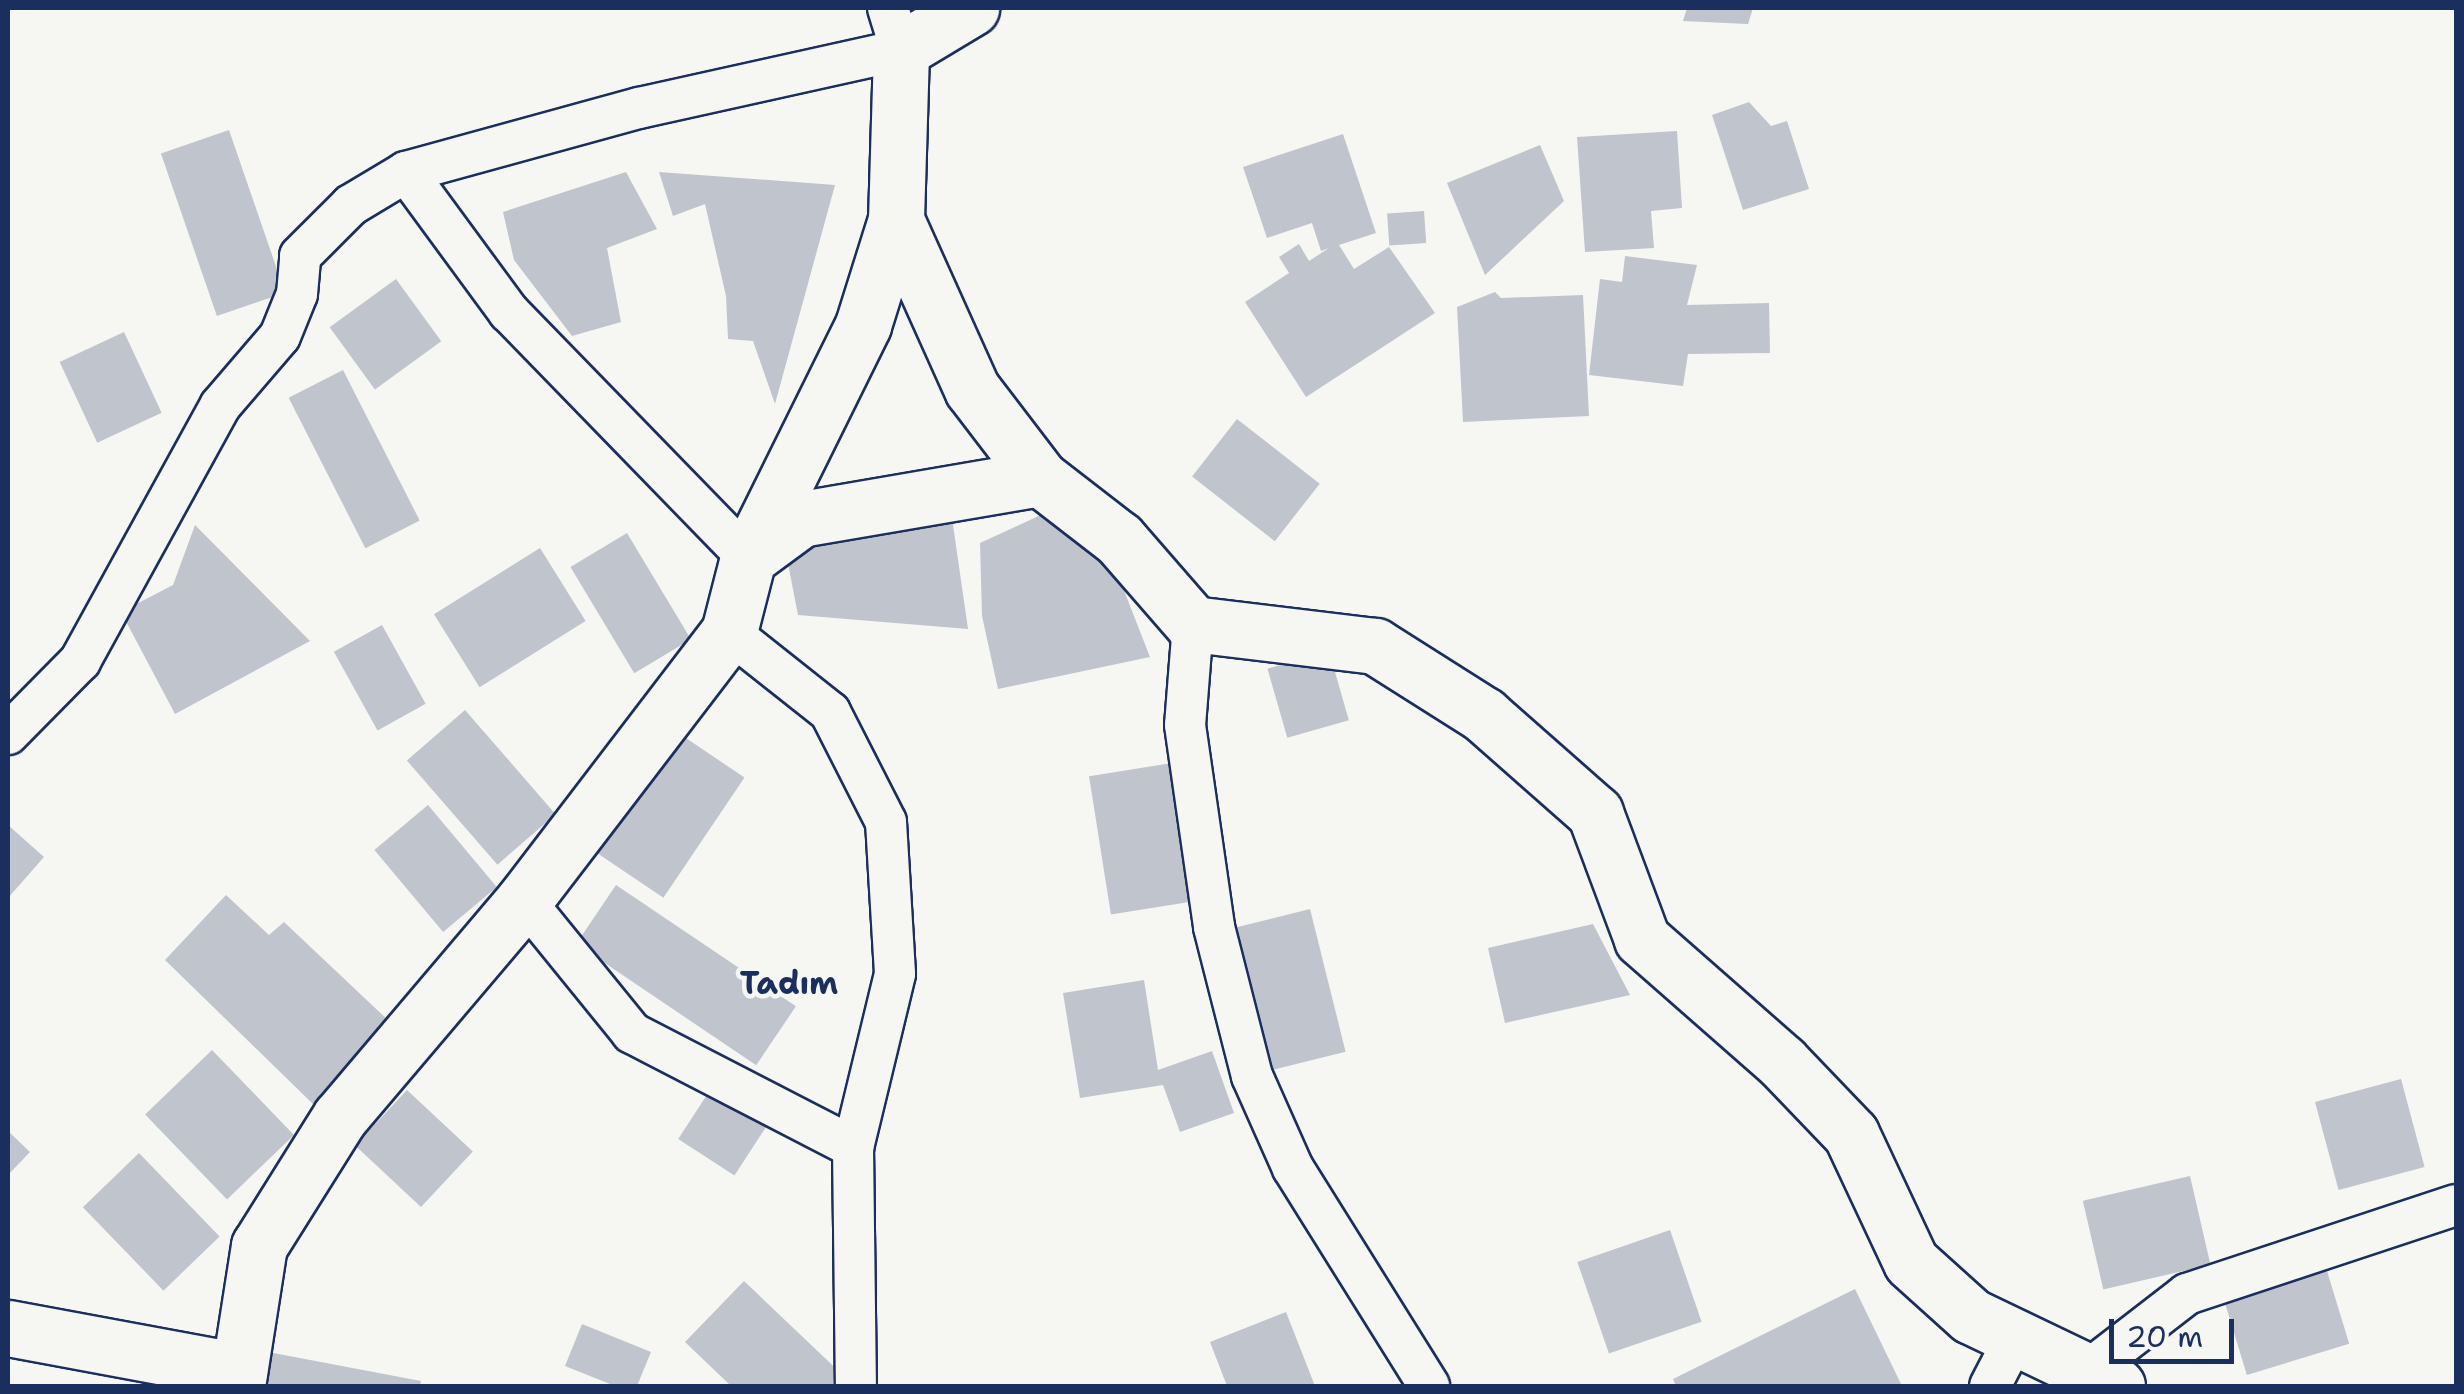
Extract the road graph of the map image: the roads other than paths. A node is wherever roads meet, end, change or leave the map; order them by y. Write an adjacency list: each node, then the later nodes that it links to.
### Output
1 (971, 8): 2 (street)
2 (895, 29): 3 (street); 4 (street)
3 (406, 172): 6 (street); 9 (street)
4 (896, 220): 5 (street); 6 (street)
5 (1040, 478): 6 (street); 7 (street)
6 (748, 558): 8 (street)
7 (1193, 624): 14 (street); 18 (street)
8 (729, 632): 10 (street); 11 (street)
9 (8, 734)
10 (524, 900): 11 (street); 15 (street)
11 (852, 1147): 17 (street)
12 (2456, 1205): 16 (street)
13 (8, 1328): 15 (street)
14 (2015, 1338): 16 (street); 19 (street)
15 (238, 1379)
16 (2101, 1379)
17 (856, 1386)
18 (1430, 1386)
19 (1990, 1386)

